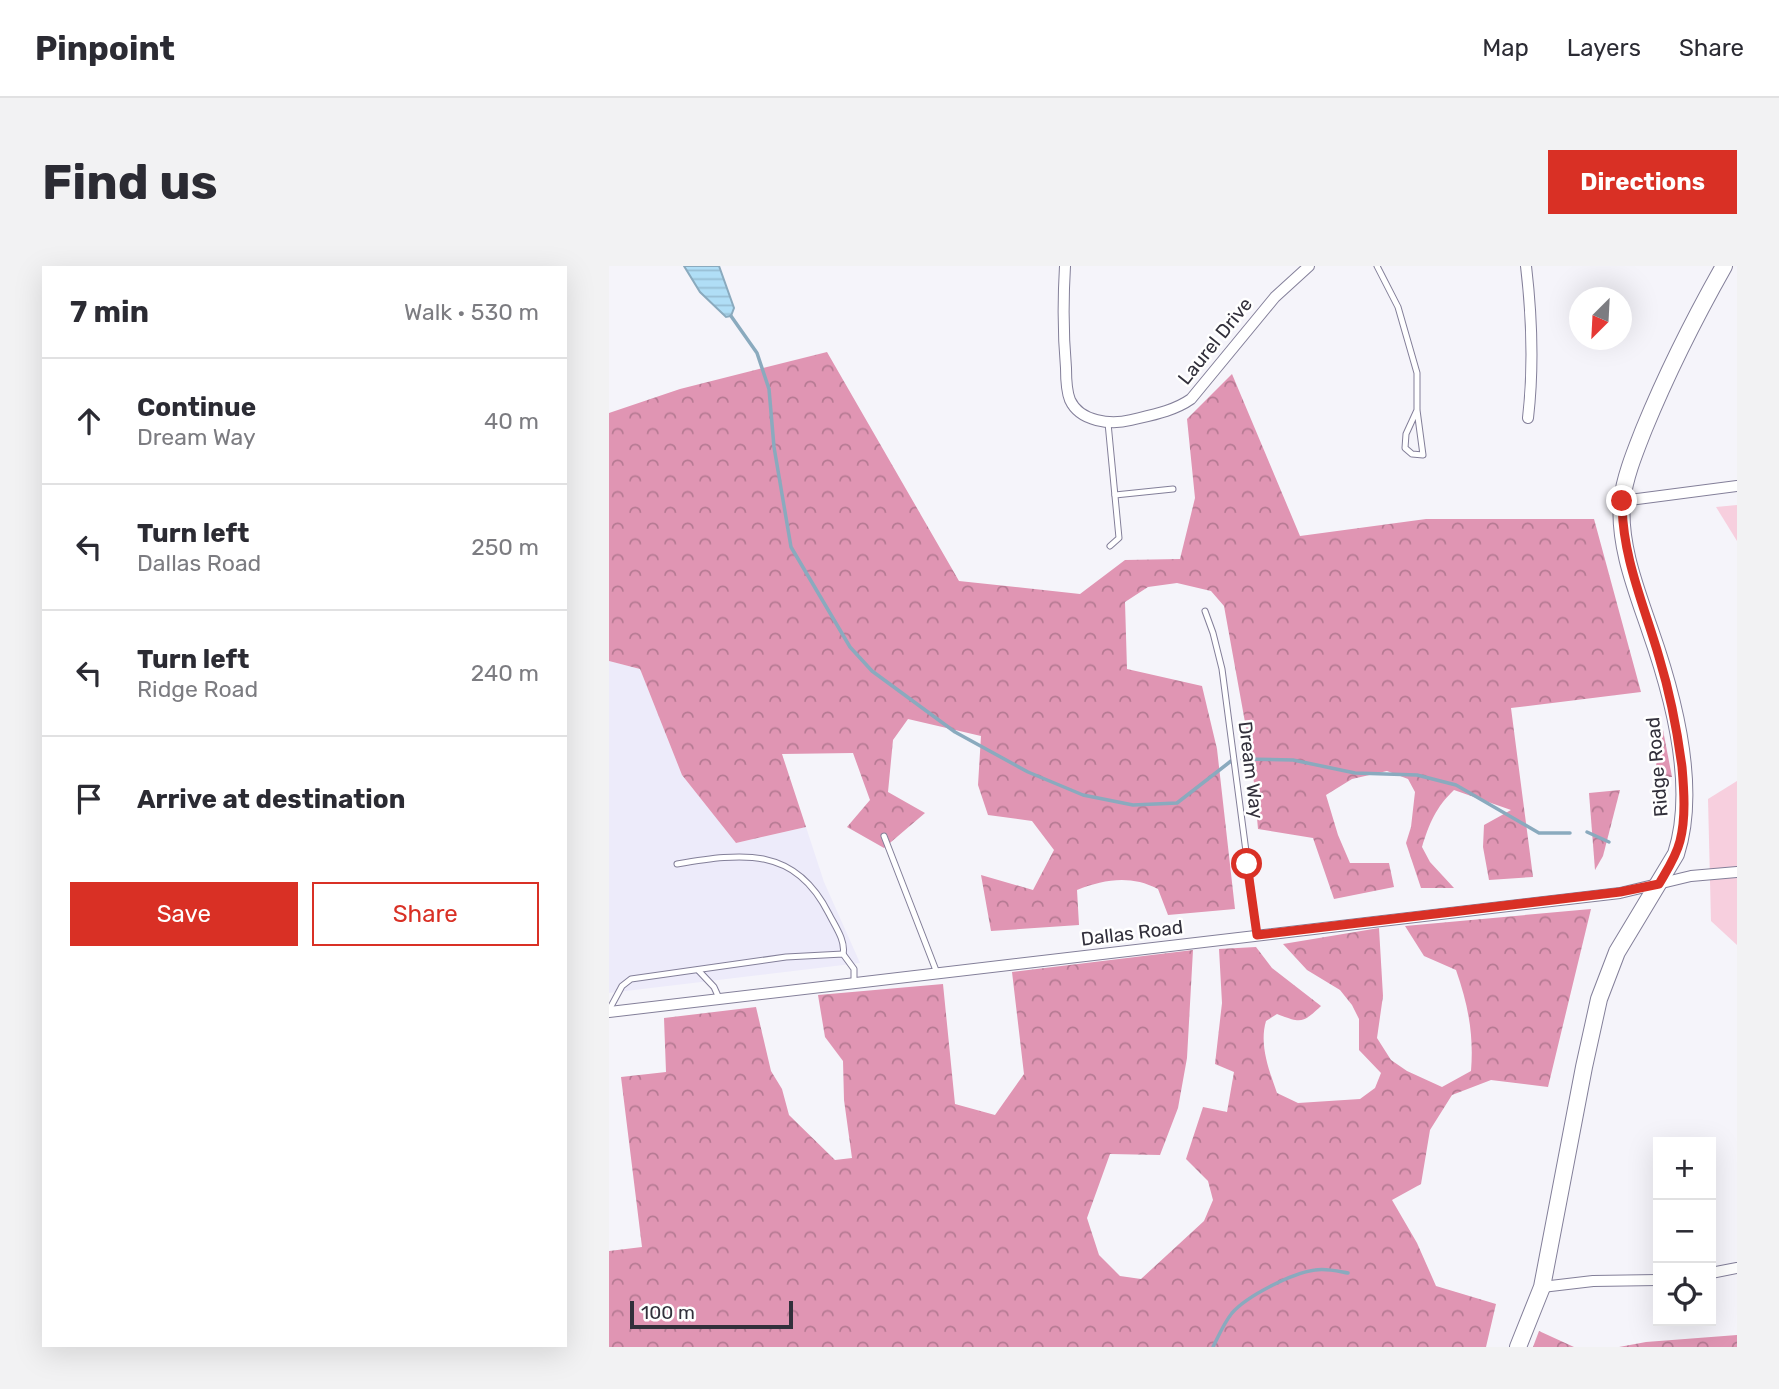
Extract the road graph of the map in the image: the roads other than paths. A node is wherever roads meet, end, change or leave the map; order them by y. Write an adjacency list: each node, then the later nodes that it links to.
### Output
1 (1065, 266): 8 (street)
2 (1309, 266): 8 (street, Laurel Drive)
3 (1377, 266): 6 (lane)
4 (1526, 266): 7 (street)
5 (1724, 266): 12 (street, Ridge Road)
6 (1417, 410): 6 (lane)
7 (1528, 418)
8 (1108, 423): 11 (lane)
9 (1737, 486): 12 (street)
10 (1173, 489): 11 (lane)
11 (1115, 495): 13 (lane)
12 (1622, 501): 18 (street, Ridge Road)
13 (1110, 546)
14 (1205, 611): 19 (lane, Dream Way)
15 (884, 835): 22 (lane)
16 (677, 864): 20 (lane)
17 (1737, 872): 18 (street, Dallas Road)
18 (1659, 884): 19 (street, Dallas Road); 29 (street, Ridge Road)
19 (1257, 935): 22 (street, Dallas Road)
20 (843, 954): 21 (lane); 23 (lane)
21 (698, 970): 24 (lane); 25 (lane)
22 (937, 972): 23 (street, Dallas Road)
23 (854, 982): 24 (street, Dallas Road)
24 (719, 998): 25 (street, Dallas Road)
25 (609, 1011)
26 (1737, 1268): 27 (street)
27 (1716, 1272)
28 (1653, 1280): 29 (street)
29 (1542, 1287): 30 (street, Ridge Road)
30 (1518, 1347)

